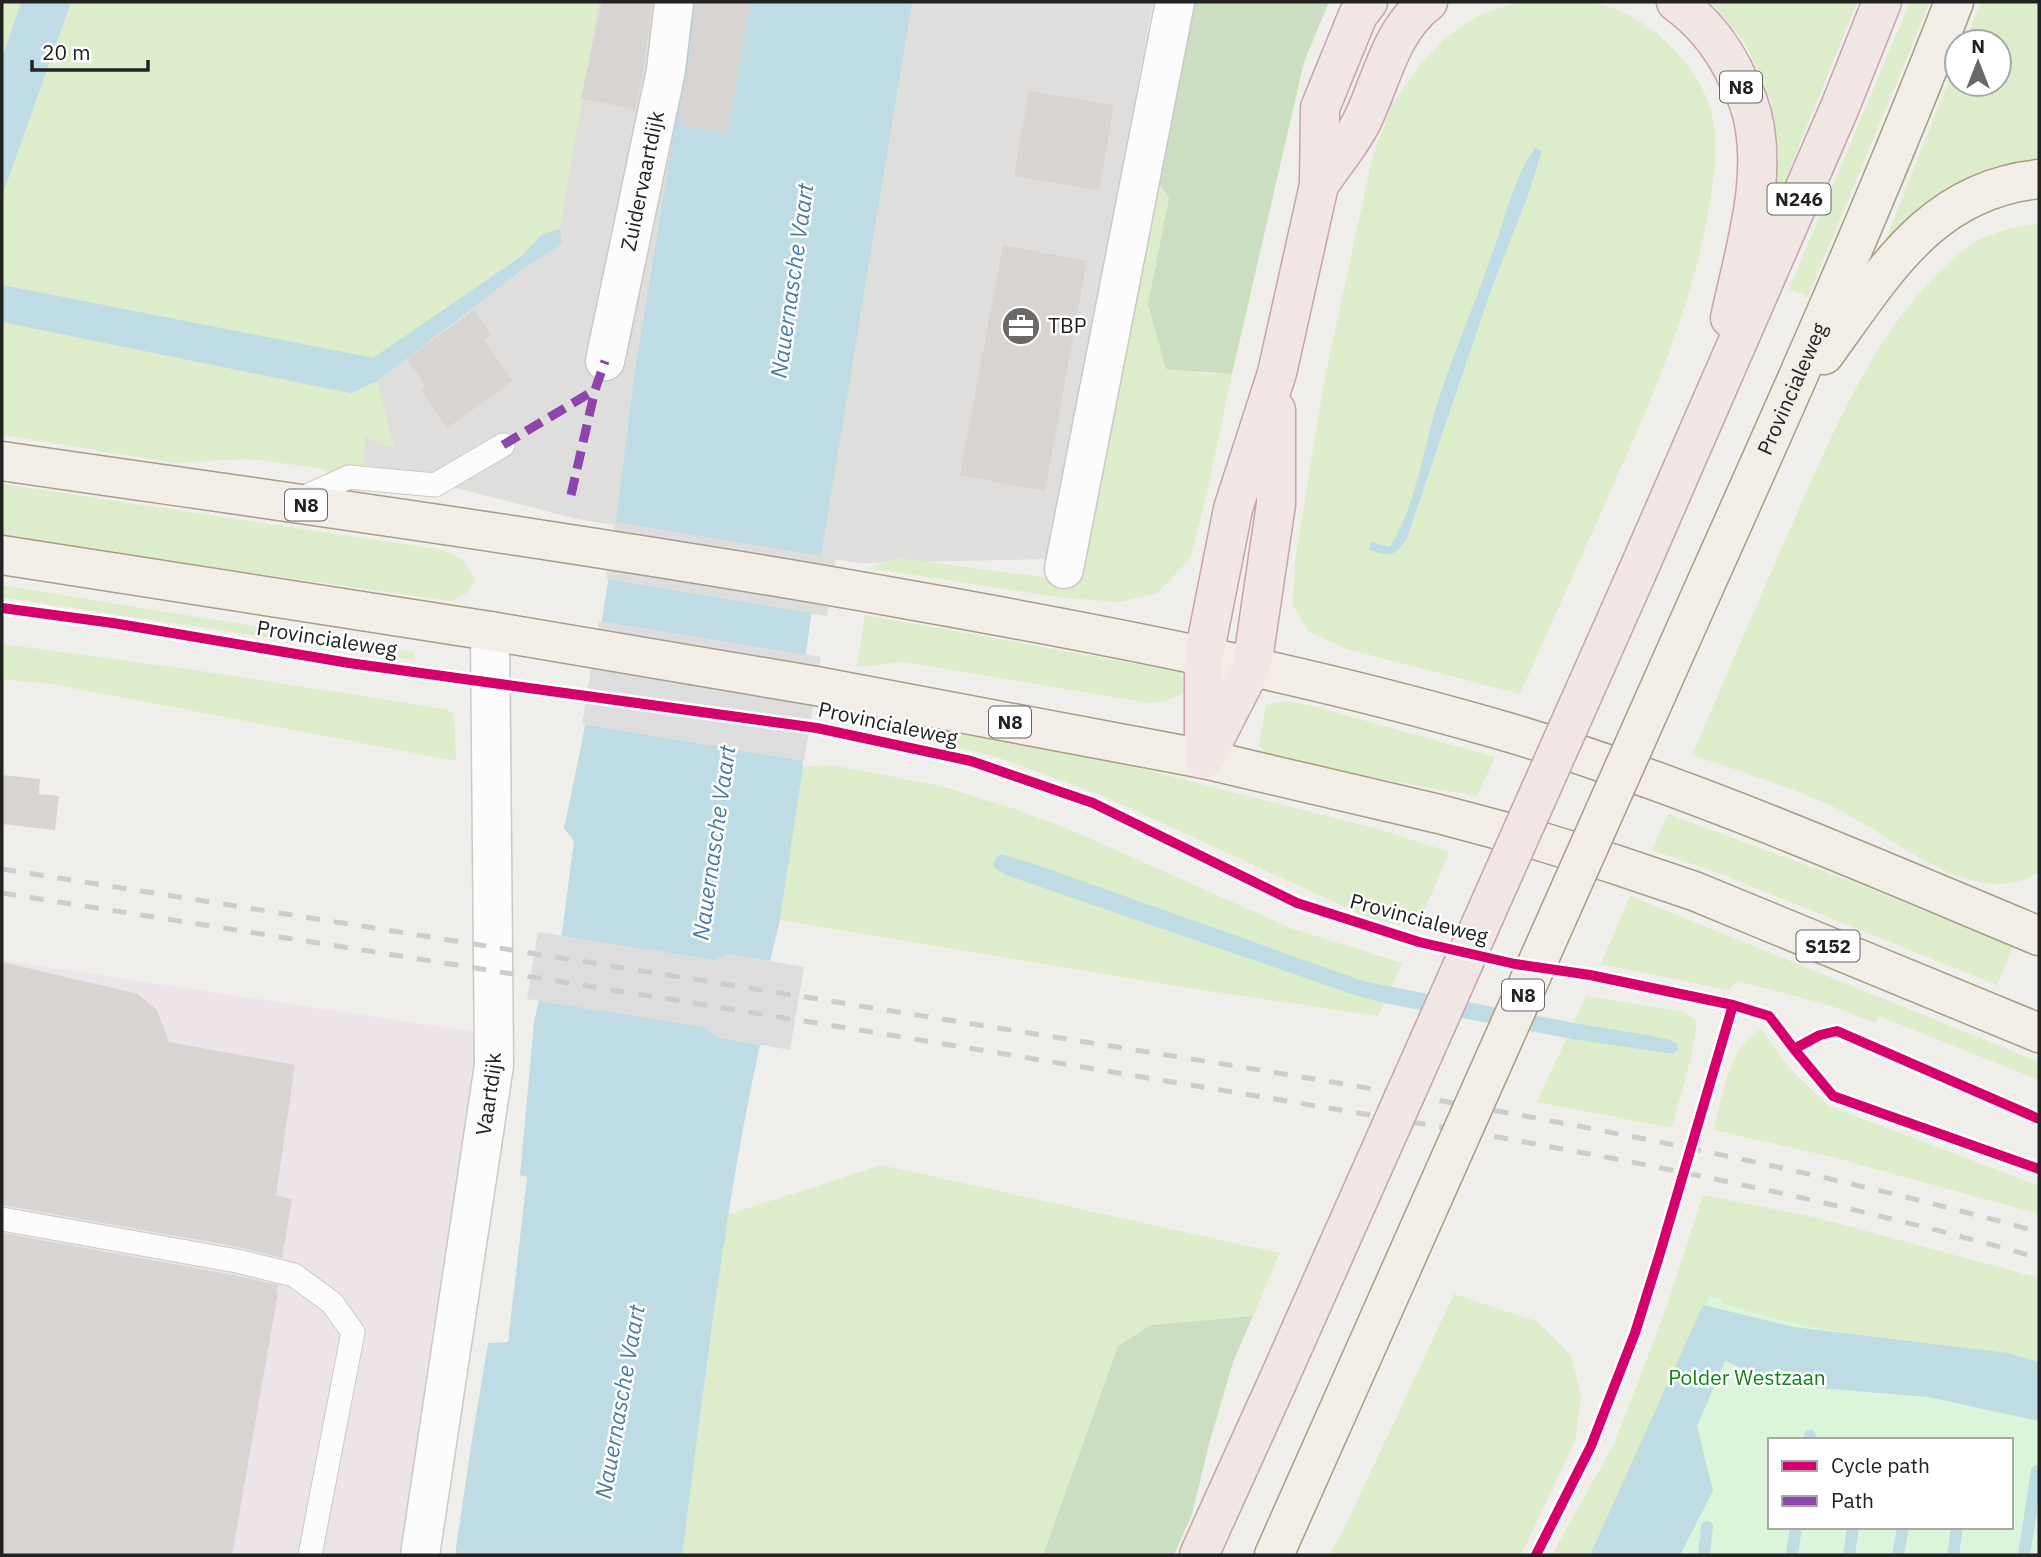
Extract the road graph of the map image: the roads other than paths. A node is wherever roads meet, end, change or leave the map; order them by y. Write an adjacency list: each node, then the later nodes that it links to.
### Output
1 (674, 2): 10 (street, Zuidervaartdijk)
2 (1175, 2): 18 (street)
3 (1368, 2): 9 (highway)
4 (1428, 2): 9 (highway)
5 (1676, 2): 12 (highway, N8)
6 (1882, 2): 12 (highway, Provincialeweg / N246)
7 (1954, 2): 13 (main road, Provincialeweg)
8 (2039, 179): 13 (main road, N8)
9 (1319, 185): 11 (highway)
10 (605, 361)
11 (1276, 373): 20 (highway); 21 (highway)
12 (1714, 396): 28 (highway, Provincialeweg / N8, bridge)
13 (1784, 410): 29 (main road, Provincialeweg / N8, bridge)
14 (503, 445): 16 (lane)
15 (2, 460): 16 (main road, N8)
16 (292, 503): 20 (main road, N8)
17 (2, 555): 19 (main road, Provincialeweg / N8)
18 (1064, 569)
19 (490, 631): 22 (main road, Provincialeweg / N8); 27 (street, Vaartdijk)
20 (1204, 656): 21 (main road, N8); 22 (highway)
21 (1252, 666): 22 (highway); 23 (main road, N8)
22 (1204, 759): 24 (main road, Provincialeweg / S152)
23 (2039, 936)
24 (2039, 1033)
25 (2, 1219): 26 (lane)
26 (310, 1555)
27 (420, 1555)
28 (1199, 1555)
29 (1274, 1555)

